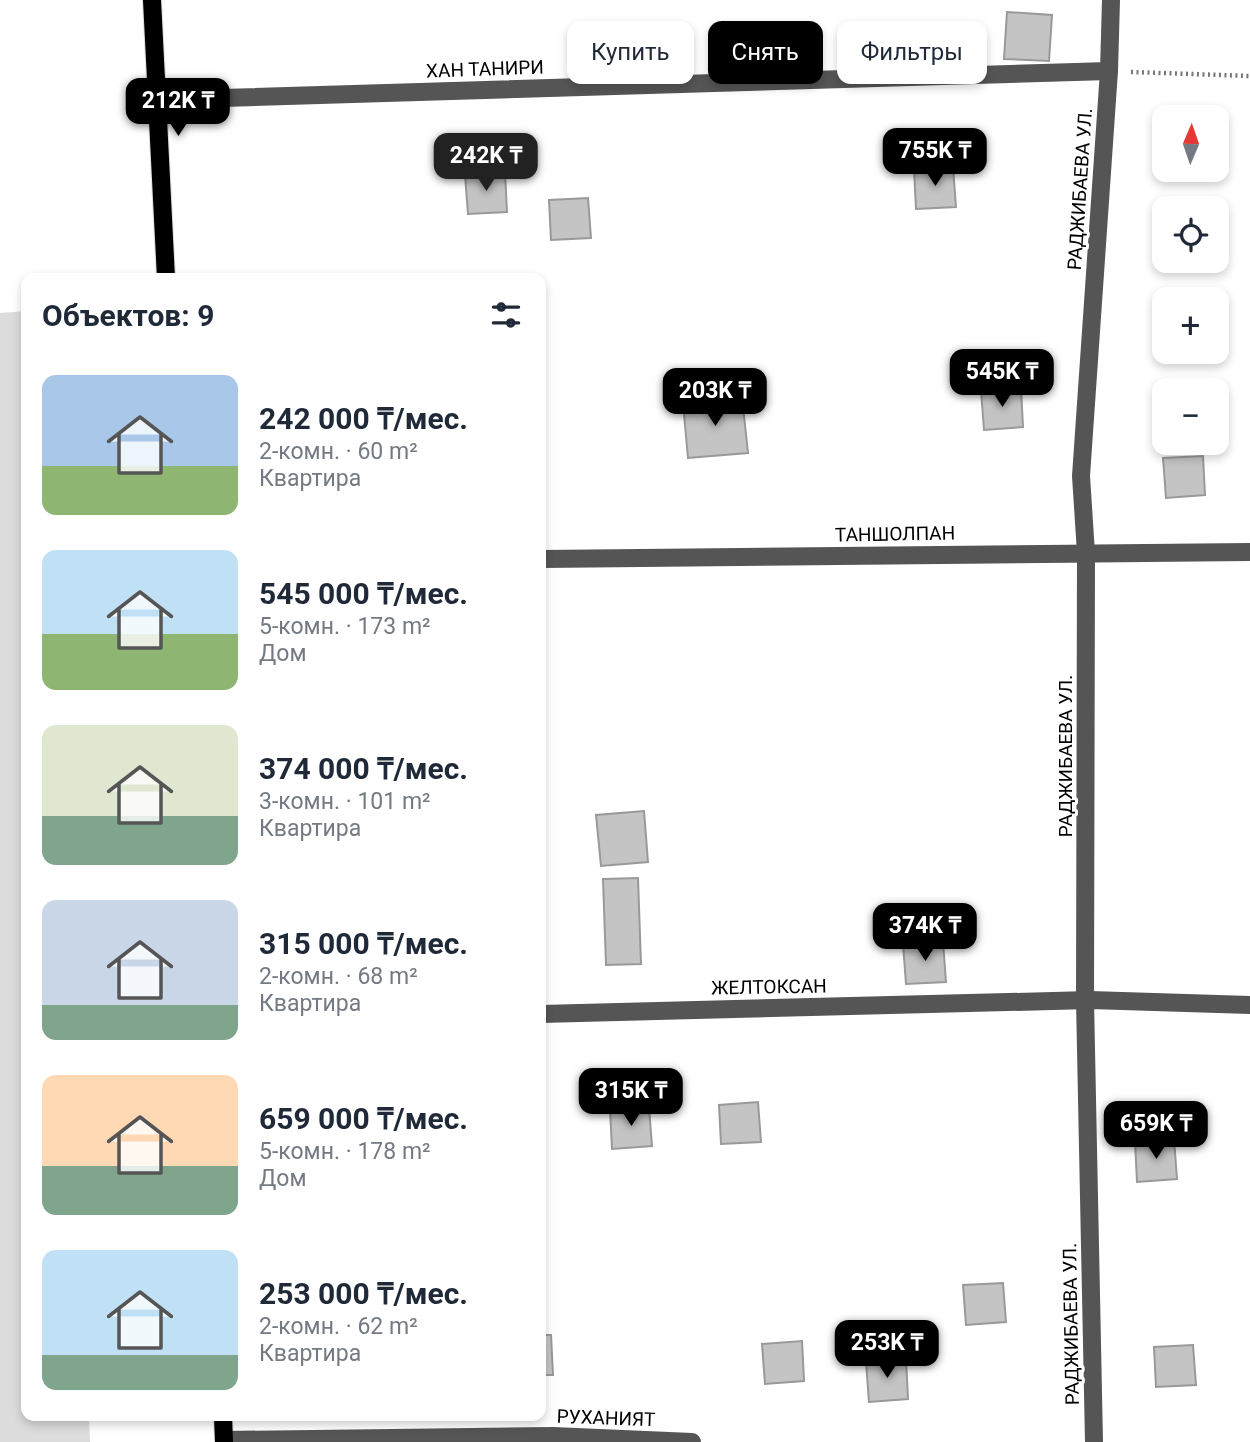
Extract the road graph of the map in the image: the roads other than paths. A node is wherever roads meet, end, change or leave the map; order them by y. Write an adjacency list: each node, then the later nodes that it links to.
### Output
1 (152, 0): 4 (main road)
2 (1111, 0): 3 (street, РАДЖИБАЕВА УЛ.)
3 (1109, 71): 4 (street, ХАН ТАНИРИ); 7 (street, РАДЖИБАЕВА УЛ.)
4 (157, 100): 5 (main road)
5 (166, 273)
6 (1250, 552): 7 (street, ТАНШОЛПАН)
7 (1086, 553): 8 (street, ТАНШОЛПАН); 9 (street, РАДЖИБАЕВА УЛ.)
8 (546, 559)
9 (1085, 1000): 10 (street, ЖЕЛТОКСАН); 11 (street, ЖЕЛТОКСАН); 15 (street, РАДЖИБАЕВА УЛ.)
10 (1250, 1005)
11 (546, 1014)
12 (223, 1421): 13 (main road)
13 (224, 1441): 14 (street, РУХАНИЯТ)
14 (692, 1442)
15 (1094, 1442)

